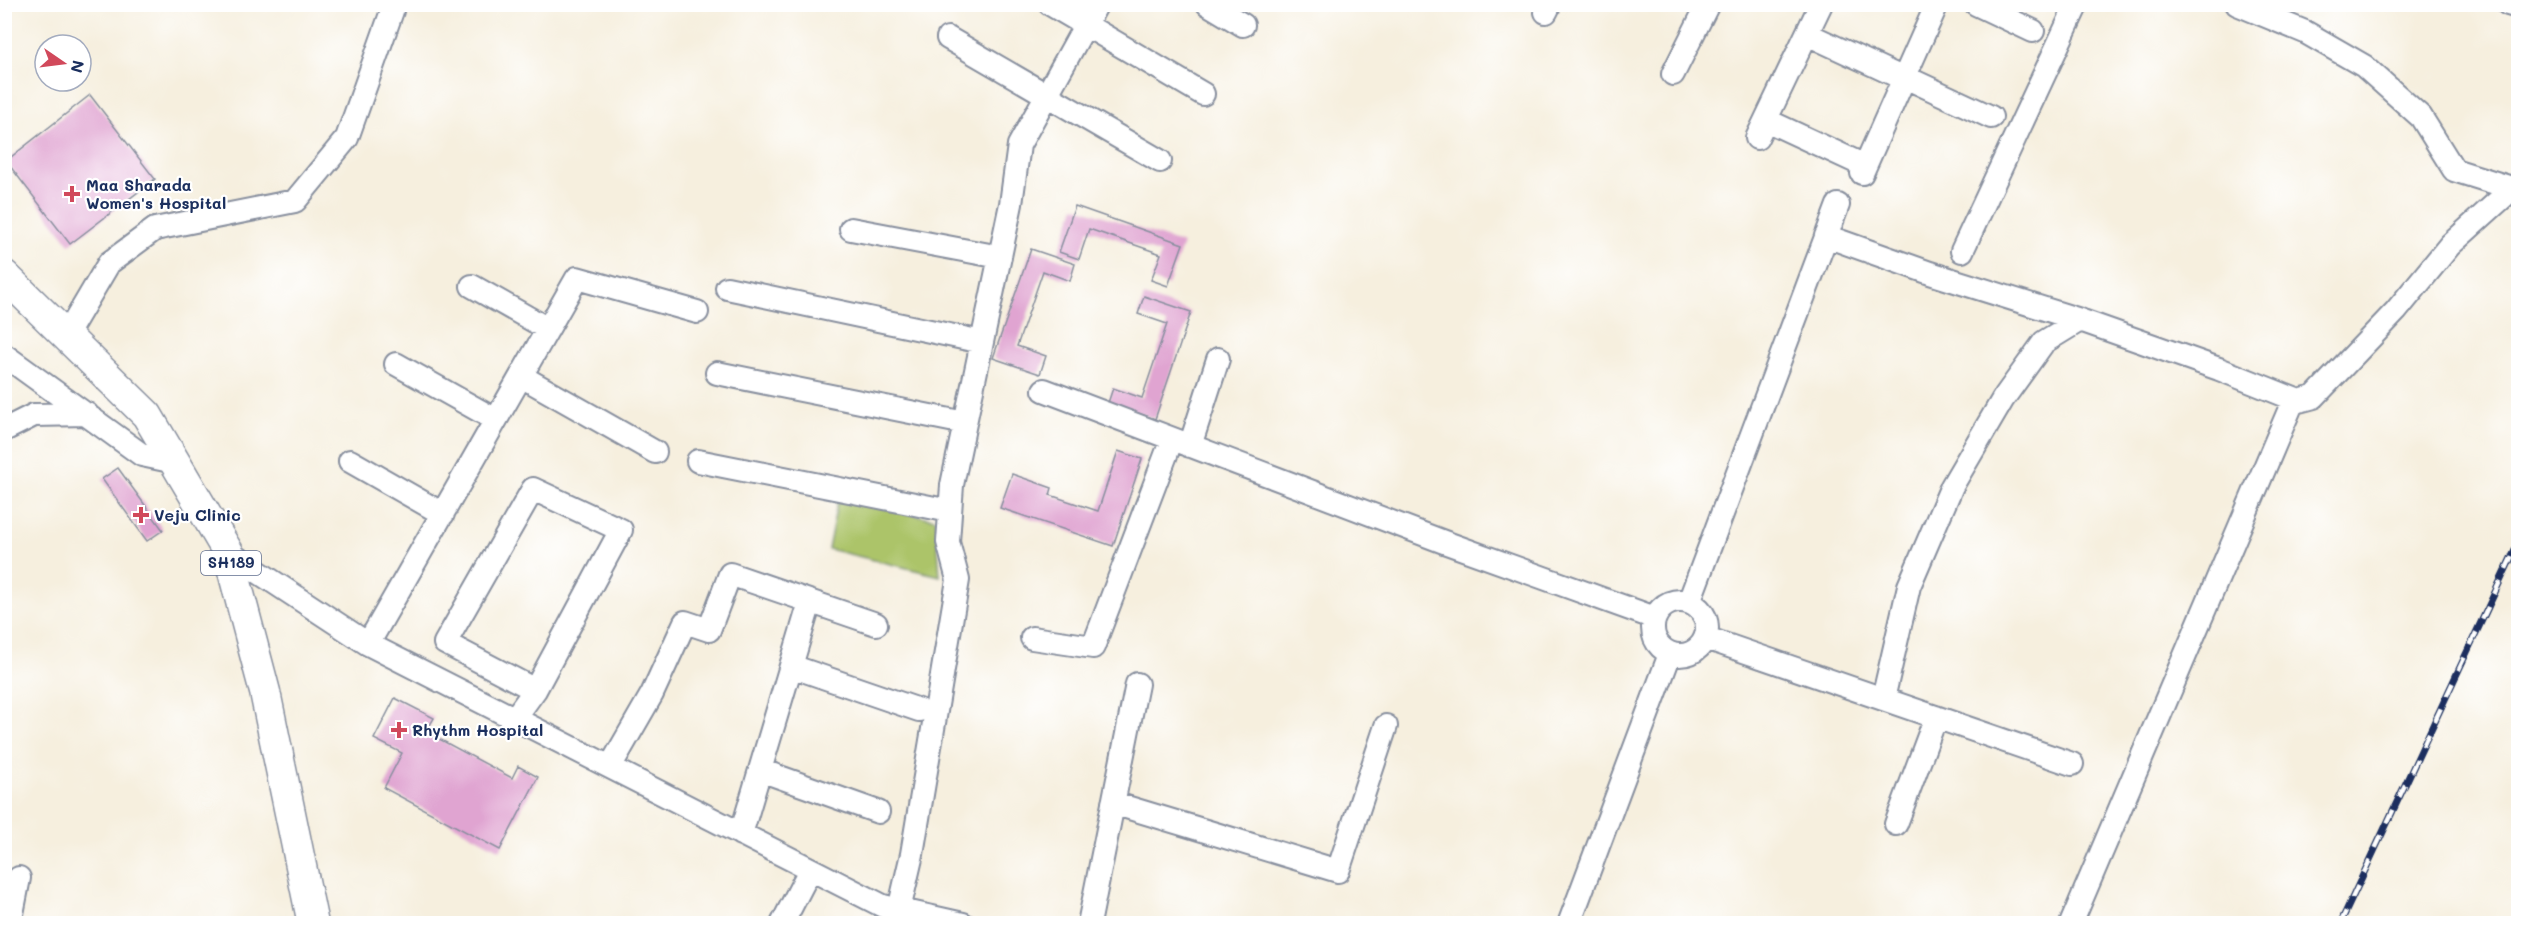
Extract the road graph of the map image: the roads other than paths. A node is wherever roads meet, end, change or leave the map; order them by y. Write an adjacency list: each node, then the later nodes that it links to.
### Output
1 (1050, 4): 14 (street)
2 (1097, 4): 14 (street)
3 (1208, 4): 13 (street)
4 (1708, 4): 18 (street)
5 (1821, 4): 16 (street)
6 (1937, 4): 19 (street)
7 (1976, 4): 15 (street)
8 (2077, 4): 28 (street)
9 (2237, 4): 24 (street)
10 (2508, 4): 12 (street)
11 (392, 7): 36 (street)
12 (2518, 7)
13 (1243, 25)
14 (1086, 26): 20 (street); 21 (street)
15 (2033, 31)
16 (1807, 34): 19 (street); 19 (street)
17 (948, 38): 21 (street)
18 (1673, 74)
19 (1904, 78): 22 (street)
20 (1203, 94)
21 (1046, 96): 23 (street); 29 (street)
22 (1991, 117)
23 (1160, 161)
24 (2516, 189): 44 (street)
25 (1838, 205): 27 (street)
26 (851, 229): 29 (street)
27 (1826, 236): 34 (street); 58 (street)
28 (1962, 251)
29 (1000, 257): 37 (street)
30 (4, 275): 36 (main road, SH189)
31 (471, 286): 35 (street)
32 (727, 288): 37 (street)
33 (697, 312): 35 (street)
34 (2080, 320): 44 (street); 70 (street)
35 (548, 328): 42 (street)
36 (66, 336): 53 (main road, SH189)
37 (982, 342): 47 (street)
38 (4, 355): 45 (street)
39 (1218, 359): 49 (street)
40 (396, 364): 46 (street)
41 (717, 373): 47 (street)
42 (521, 376): 46 (street); 50 (street)
43 (1044, 390): 49 (street)
44 (2294, 399): 91 (street)
45 (87, 414): 48 (street); 53 (street)
46 (496, 420): 55 (street)
47 (965, 423): 54 (street)
48 (4, 430)
49 (1181, 442): 59 (street); 61 (street)
50 (656, 452)
51 (350, 461): 55 (street)
52 (698, 461): 54 (street)
53 (175, 462): 56 (main road, SH189)
54 (950, 511): 84 (street)
55 (443, 514): 64 (street)
56 (228, 552): 64 (street); 86 (main road, SH189)
57 (810, 602): 60 (street); 66 (street); 76 (street)
58 (1689, 602): 59 (street); 62 (street)
59 (1654, 618): 65 (street)
60 (876, 624)
61 (1032, 638)
62 (1706, 638): 65 (street); 70 (street)
63 (445, 643): 67 (street); 69 (street); 69 (street)
64 (368, 644): 67 (street)
65 (1670, 654): 90 (street)
66 (791, 666): 71 (street); 77 (street)
67 (427, 674): 73 (street)
68 (1137, 684): 78 (street)
69 (535, 690): 73 (street)
70 (1883, 699): 72 (street)
71 (919, 711)
72 (1936, 717): 75 (street); 80 (street)
73 (514, 719): 76 (street)
74 (1386, 726): 78 (street)
75 (2072, 764)
76 (610, 767): 81 (street)
77 (760, 770): 79 (street); 81 (street)
78 (1113, 803): 89 (street)
79 (878, 812)
80 (1896, 824)
81 (741, 834): 82 (street)
82 (810, 870): 84 (street); 87 (street)
83 (18, 878): 85 (street)
84 (899, 910): 88 (street)
85 (10, 924)
86 (313, 924)
87 (782, 924)
88 (963, 924)
89 (1089, 924)
90 (1569, 924)
91 (2071, 924)

